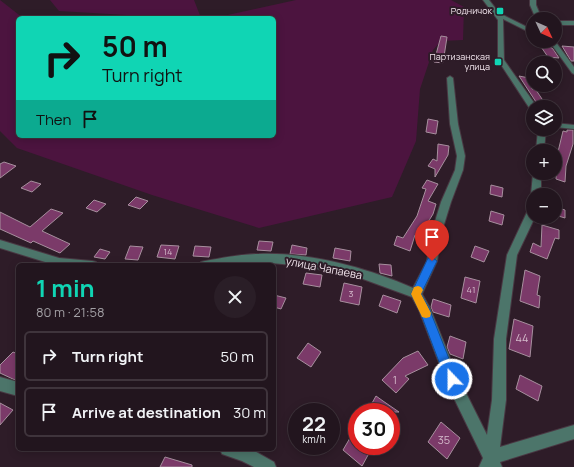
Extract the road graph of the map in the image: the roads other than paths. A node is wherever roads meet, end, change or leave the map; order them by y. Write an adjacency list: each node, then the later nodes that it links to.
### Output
1 (486, 0): 4 (street)
2 (533, 0): 3 (street)
3 (536, 12)
4 (499, 15): 7 (street); 11 (street)
5 (562, 22): 6 (street)
6 (574, 23)
7 (526, 28)
8 (557, 48): 9 (street)
9 (574, 72)
10 (450, 78): 18 (street)
11 (528, 100)
12 (562, 126): 13 (street)
13 (574, 127)
14 (526, 224): 23 (street)
15 (0, 244): 16 (street)
16 (70, 263)
17 (223, 263): 18 (street, улица Чапаева)
18 (416, 294): 23 (street)
19 (0, 384): 20 (street)
20 (16, 389)
21 (574, 432): 23 (street)
22 (234, 451): 24 (street)
23 (490, 464)
24 (269, 467)

